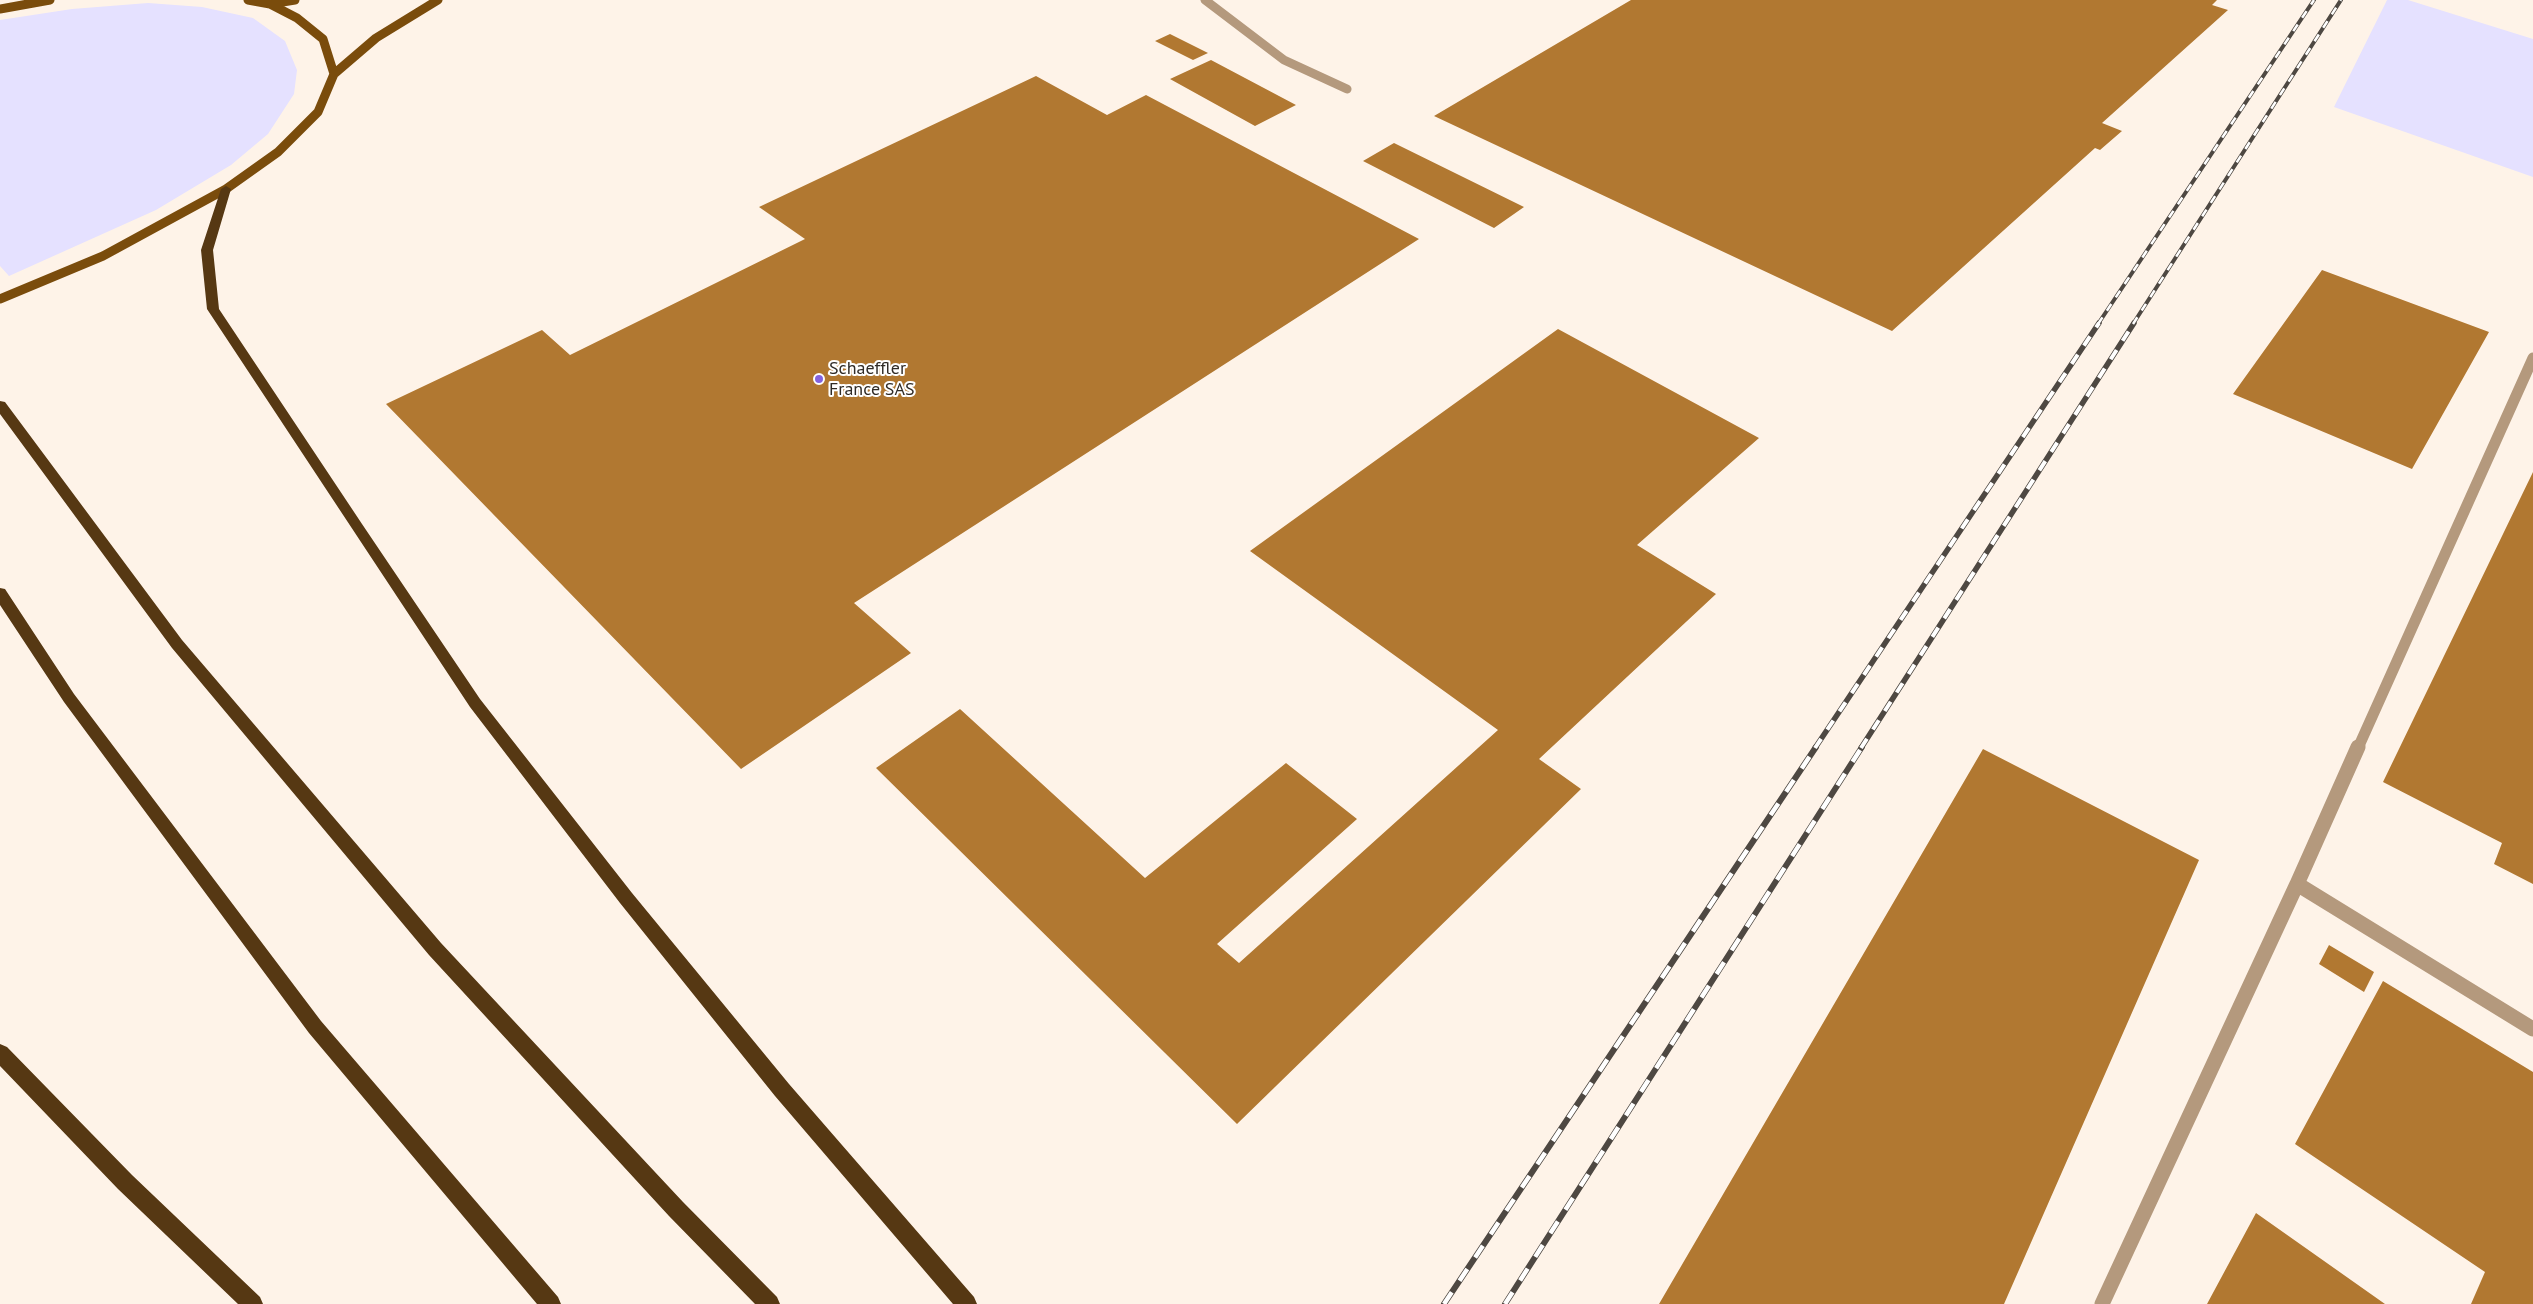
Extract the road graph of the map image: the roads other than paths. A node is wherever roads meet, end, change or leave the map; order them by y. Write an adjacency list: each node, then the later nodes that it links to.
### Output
1 (50, 0): 7 (main road)
2 (248, 0): 6 (main road)
3 (295, 0): 6 (main road)
4 (438, 0): 8 (main road)
5 (1202, 0): 9 (lane)
6 (270, 4): 8 (main road)
7 (0, 9)
8 (334, 74): 10 (main road)
9 (1347, 89)
10 (226, 189): 11 (main road); 21 (highway)
11 (0, 299)
12 (2533, 358): 15 (lane)
13 (0, 405): 20 (highway)
14 (0, 593): 19 (highway)
15 (2297, 884): 16 (lane); 22 (lane)
16 (2533, 1029)
17 (0, 1053): 18 (highway)
18 (254, 1304)
19 (551, 1304)
20 (770, 1304)
21 (967, 1304)
22 (2102, 1304)

